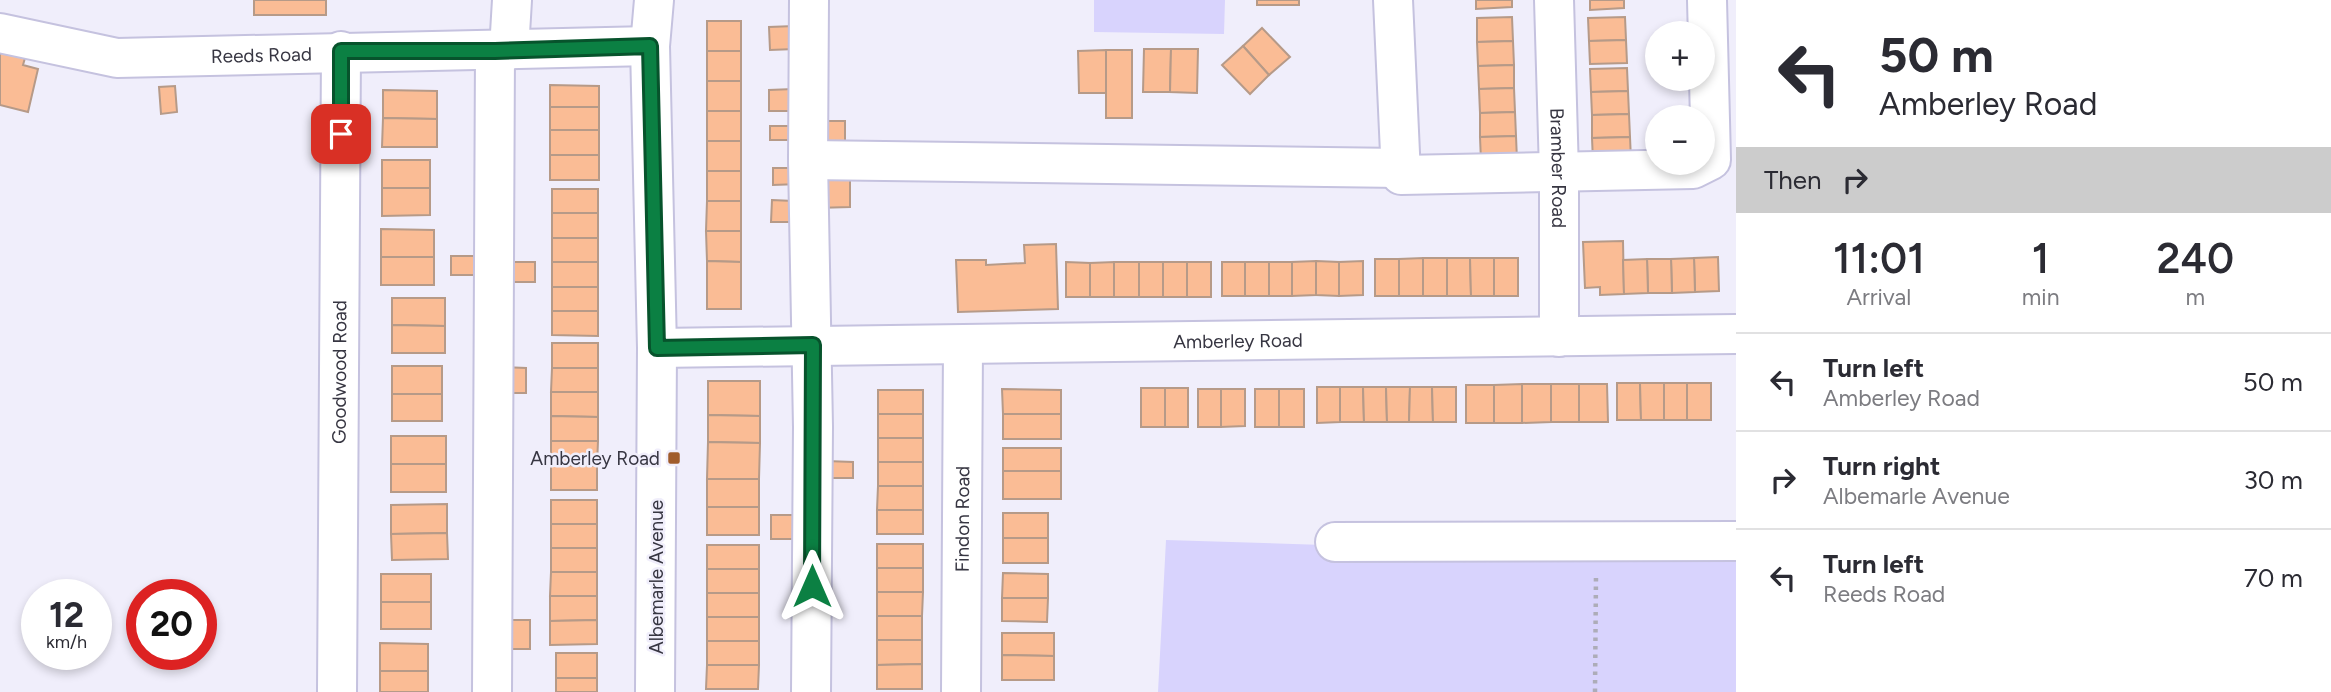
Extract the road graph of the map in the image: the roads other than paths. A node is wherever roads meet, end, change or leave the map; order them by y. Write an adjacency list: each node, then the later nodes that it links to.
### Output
1 (512, 0): 9 (street)
2 (654, 0): 8 (street, Albemarle Avenue)
3 (809, 0): 11 (street)
4 (1393, 0): 12 (street)
5 (1554, 0): 13 (street, Bramber Road)
6 (1707, 0): 13 (street)
7 (0, 33): 10 (street, Reeds Road)
8 (650, 46): 9 (street, Reeds Road); 18 (street, Albemarle Avenue)
9 (502, 50): 10 (street, Reeds Road); 22 (street)
10 (341, 51): 21 (street, Goodwood Road)
11 (808, 160): 12 (street); 16 (street)
12 (1401, 168): 13 (street)
13 (1559, 172): 15 (street, Bramber Road)
14 (1736, 334): 15 (street, Amberley Road)
15 (1559, 337): 17 (street, Amberley Road)
16 (813, 345): 17 (street, Amberley Road); 18 (street, Amberley Road); 24 (street)
17 (963, 345): 25 (street, Findon Road)
18 (657, 348): 23 (street, Albemarle Avenue)
19 (1736, 541): 20 (street)
20 (1335, 542)
21 (337, 692)
22 (492, 692)
23 (655, 692)
24 (811, 692)
25 (961, 692)

